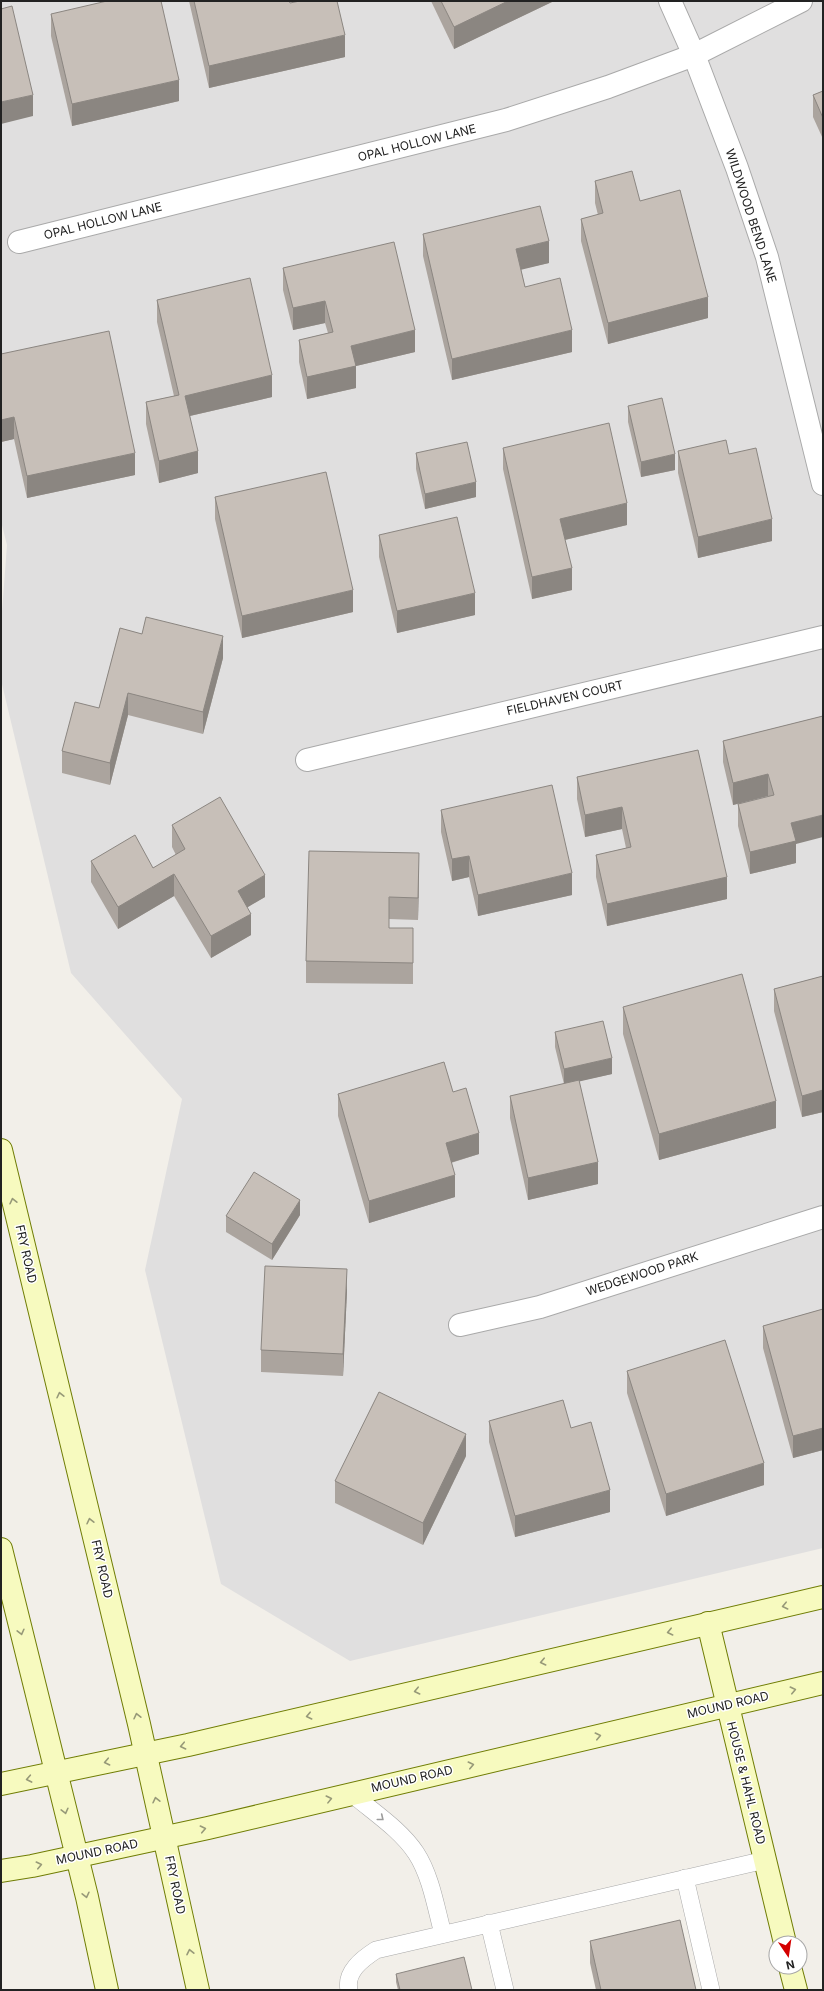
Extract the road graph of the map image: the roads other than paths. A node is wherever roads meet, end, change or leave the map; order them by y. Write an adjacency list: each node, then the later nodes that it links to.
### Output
1 (670, 1): 3 (street, WILDWOOD BEND LANE)
2 (801, 1): 3 (street, OPAL HOLLOW LANE)
3 (694, 56): 4 (street, OPAL HOLLOW LANE); 5 (street, WILDWOOD BEND LANE)
4 (19, 242)
5 (823, 484)
6 (823, 637): 7 (street, FIELDHAVEN COURT)
7 (307, 760)
8 (1, 1150): 16 (street, FRY ROAD, one-way to 8)
9 (823, 1218): 10 (street, WEDGEWOOD PARK)
10 (460, 1325)
11 (1, 1549): 17 (street, one-way to 17)
12 (823, 1597): 13 (street, one-way to 13)
13 (708, 1623): 15 (street, HOUSE & HAHL ROAD); 16 (street, one-way to 16)
14 (823, 1684): 15 (street, MOUND ROAD, one-way to 14)
15 (728, 1705): 19 (street, MOUND ROAD, one-way to 15); 22 (street, HOUSE & HAHL ROAD)
16 (146, 1754): 17 (street, one-way to 17); 20 (street, FRY ROAD, one-way to 16)
17 (56, 1773): 18 (street, one-way to 18); 21 (street, one-way to 21)
18 (1, 1784)
19 (351, 1793): 20 (street, MOUND ROAD, one-way to 19); 26 (lane, one-way to 26)
20 (165, 1838): 21 (street, MOUND ROAD); 30 (street, FRY ROAD, one-way to 20)
21 (77, 1857): 23 (street, MOUND ROAD, one-way to 21); 29 (street, one-way to 29)
22 (765, 1860): 24 (lane); 27 (street, HOUSE & HAHL ROAD)
23 (1, 1872)
24 (685, 1878): 25 (lane); 33 (lane)
25 (489, 1923): 26 (lane); 32 (lane)
26 (443, 1934): 31 (lane)
27 (783, 1935)
28 (792, 1975): 34 (street)
29 (107, 1990)
30 (198, 1990)
31 (350, 1990)
32 (505, 1990)
33 (711, 1990)
34 (796, 1990)

